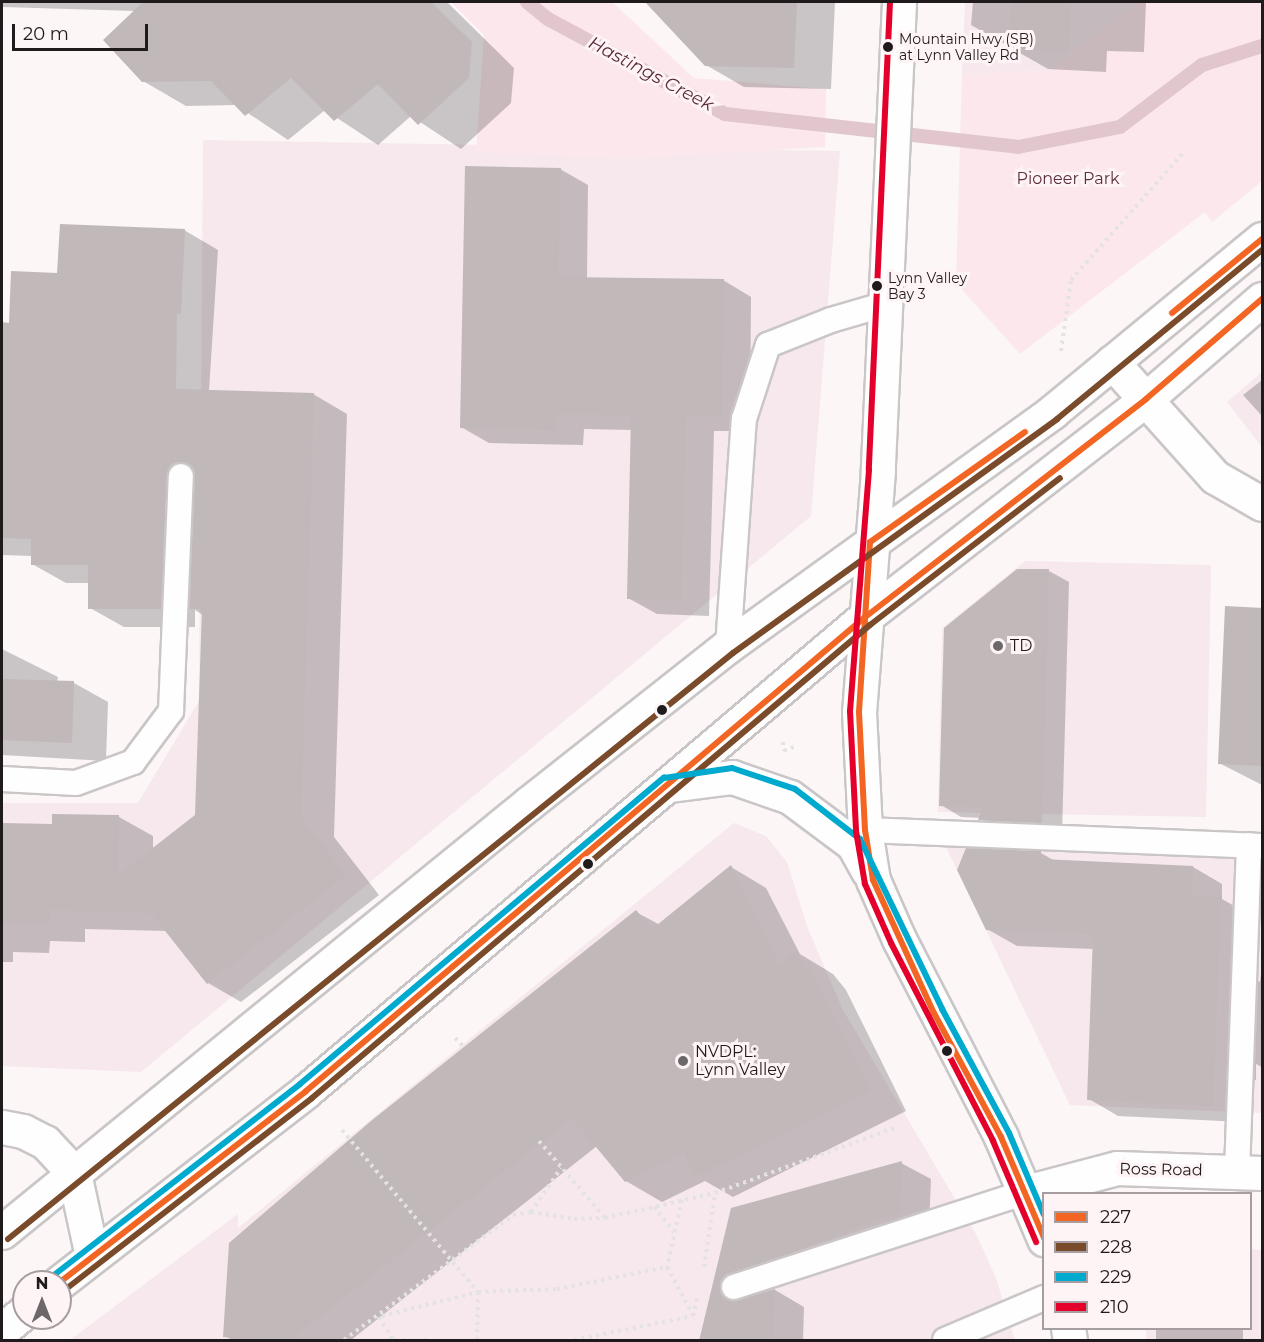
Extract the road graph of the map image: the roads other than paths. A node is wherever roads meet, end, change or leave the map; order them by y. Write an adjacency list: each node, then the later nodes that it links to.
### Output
1 (899, 2): 4 (main road)
2 (1263, 239): 5 (main road)
3 (1263, 299): 6 (main road)
4 (886, 304): 9 (main road); 11 (lane)
5 (1112, 362): 6 (main road); 9 (main road)
6 (1146, 399): 8 (main road); 10 (main road)
7 (181, 476): 12 (lane)
8 (1263, 504)
9 (870, 542): 10 (main road); 11 (main road)
10 (864, 618): 13 (main road); 14 (main road)
11 (728, 646): 19 (main road)
12 (2, 779)
13 (669, 785): 16 (main road); 23 (main road)
14 (865, 830): 15 (lane); 16 (main road)
15 (1256, 846): 18 (lane)
16 (873, 880): 20 (main road)
17 (2, 1127): 19 (main road)
18 (1250, 1172): 20 (main road, Ross Road)
19 (74, 1173): 21 (main road); 23 (main road)
20 (1026, 1192): 22 (main road); 25 (lane)
21 (2, 1232)
22 (1042, 1234)
23 (92, 1256): 24 (main road)
24 (72, 1272)
25 (734, 1287)
26 (1042, 1299): 27 (lane)
27 (943, 1339)

